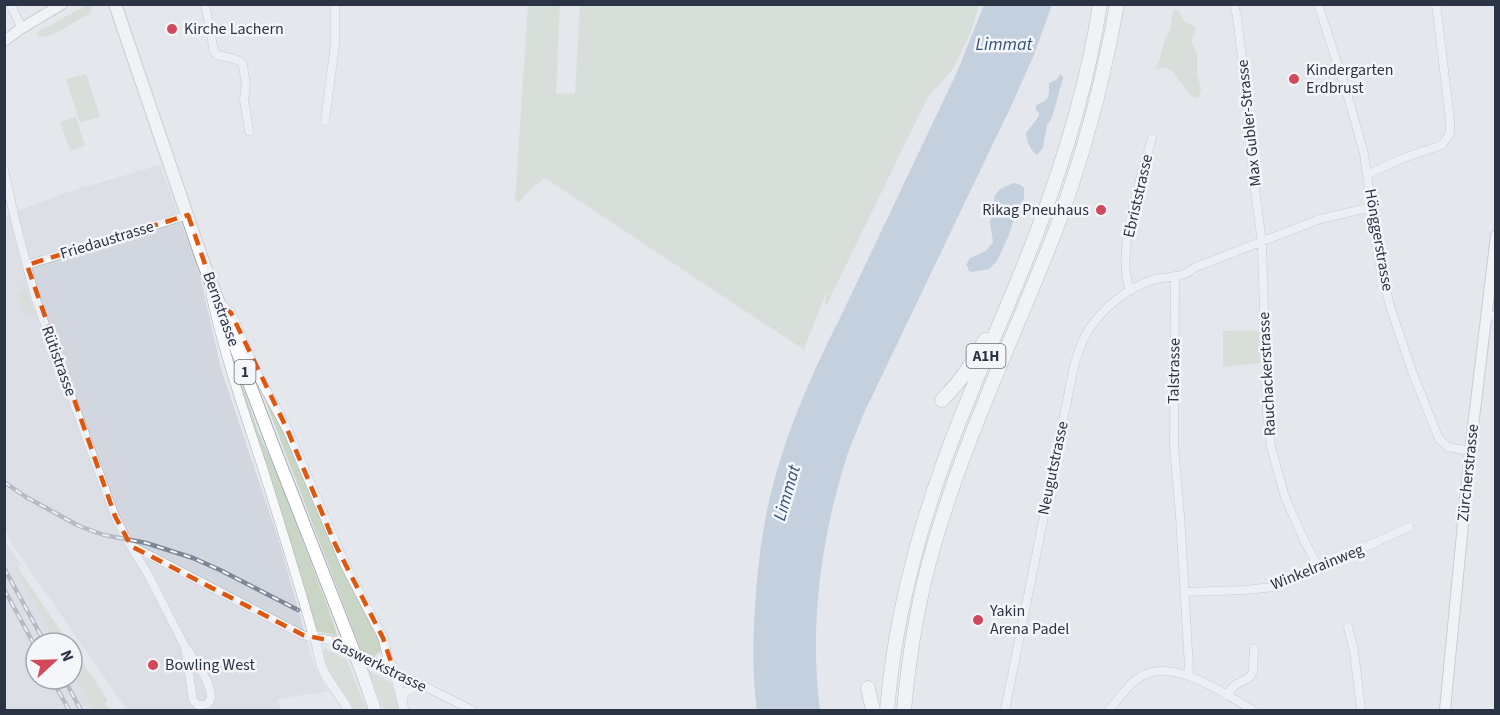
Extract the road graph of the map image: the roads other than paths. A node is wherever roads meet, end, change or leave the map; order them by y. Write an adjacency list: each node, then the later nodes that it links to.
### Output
1 (10, 4): 11 (street)
2 (62, 4): 11 (main road)
3 (115, 4): 19 (main road, Bernstrasse / 1)
4 (205, 4): 14 (street)
5 (335, 4): 13 (street)
6 (1100, 4): 25 (highway, A1H)
7 (1117, 4): 50 (highway, A1H)
8 (1234, 4): 21 (street, Max Gubler-Strasse)
9 (1317, 4): 17 (street, Hönggerstrasse)
10 (1436, 4): 17 (street)
11 (22, 28): 12 (main road)
12 (4, 41)
13 (325, 121)
14 (249, 131)
15 (1152, 138): 26 (street, Ebriststrasse)
16 (4, 170): 23 (street, Rütistrasse)
17 (1368, 174): 18 (street, Hönggerstrasse)
18 (1372, 207): 21 (street); 30 (street, Hönggerstrasse)
19 (188, 215): 22 (main road, Bernstrasse / 1); 23 (street, Friedaustrasse)
20 (1496, 236): 28 (main road, Zürcherstrasse)
21 (1262, 242): 24 (street); 33 (street, Rauchackerstrasse)
22 (204, 263): 27 (main road, Bernstrasse / 1); 36 (street)
23 (27, 265): 32 (street, Rütistrasse)
24 (1175, 276): 26 (street, Neugutstrasse); 34 (street, Talstrasse)
25 (1018, 280): 29 (highway); 49 (highway, A1H)
26 (1130, 290): 51 (street, Neugutstrasse)
27 (218, 302): 39 (street); 46 (main road, Bernstrasse / 1, bridge)
28 (1491, 315): 30 (main road, Zürcherstrasse)
29 (942, 400)
30 (1470, 451): 55 (main road, Zürcherstrasse)
31 (1409, 527): 33 (street, Winkelrainweg)
32 (131, 546): 36 (street); 37 (street, Rütistrasse)
33 (1319, 568): 34 (street, Winkelrainweg)
34 (1185, 592): 40 (street, Talstrasse)
35 (1348, 627): 54 (street)
36 (317, 639): 39 (street, Gaswerkstrasse); 45 (street)
37 (185, 647): 37 (street)
38 (1254, 648): 43 (street)
39 (394, 671): 41 (street, Gaswerkstrasse); 44 (street)
40 (1188, 675): 43 (street); 52 (street)
41 (422, 684): 44 (street); 47 (street, Gaswerkstrasse)
42 (868, 688): 48 (highway)
43 (1226, 695): 53 (street)
44 (402, 707)
45 (348, 711)
46 (375, 711)
47 (472, 711)
48 (873, 711)
49 (887, 711)
50 (904, 711)
51 (1005, 711)
52 (1109, 711)
53 (1253, 711)
54 (1361, 711)
55 (1445, 711)

